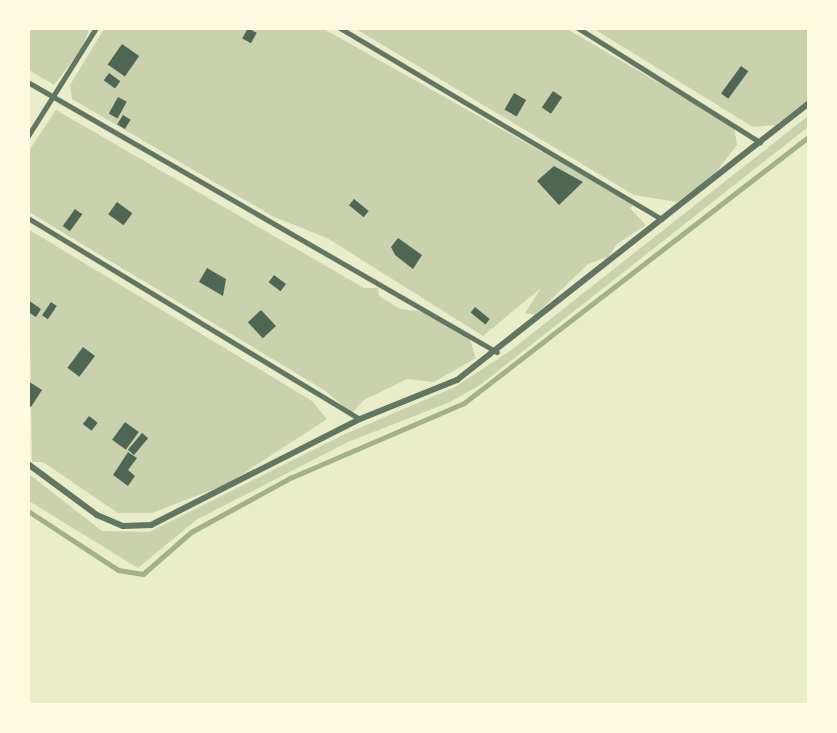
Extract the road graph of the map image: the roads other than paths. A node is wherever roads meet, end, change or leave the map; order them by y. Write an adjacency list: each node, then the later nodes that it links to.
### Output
1 (96, 28): 5 (lane)
2 (340, 28): 10 (lane)
3 (578, 28): 8 (lane)
4 (28, 82): 5 (lane)
5 (54, 97): 7 (lane); 11 (lane)
6 (808, 104): 8 (street)
7 (28, 136)
8 (760, 142): 10 (street)
9 (28, 218): 12 (lane)
10 (662, 219): 11 (street)
11 (497, 352): 12 (street)
12 (360, 419): 13 (street)
13 (28, 464)

